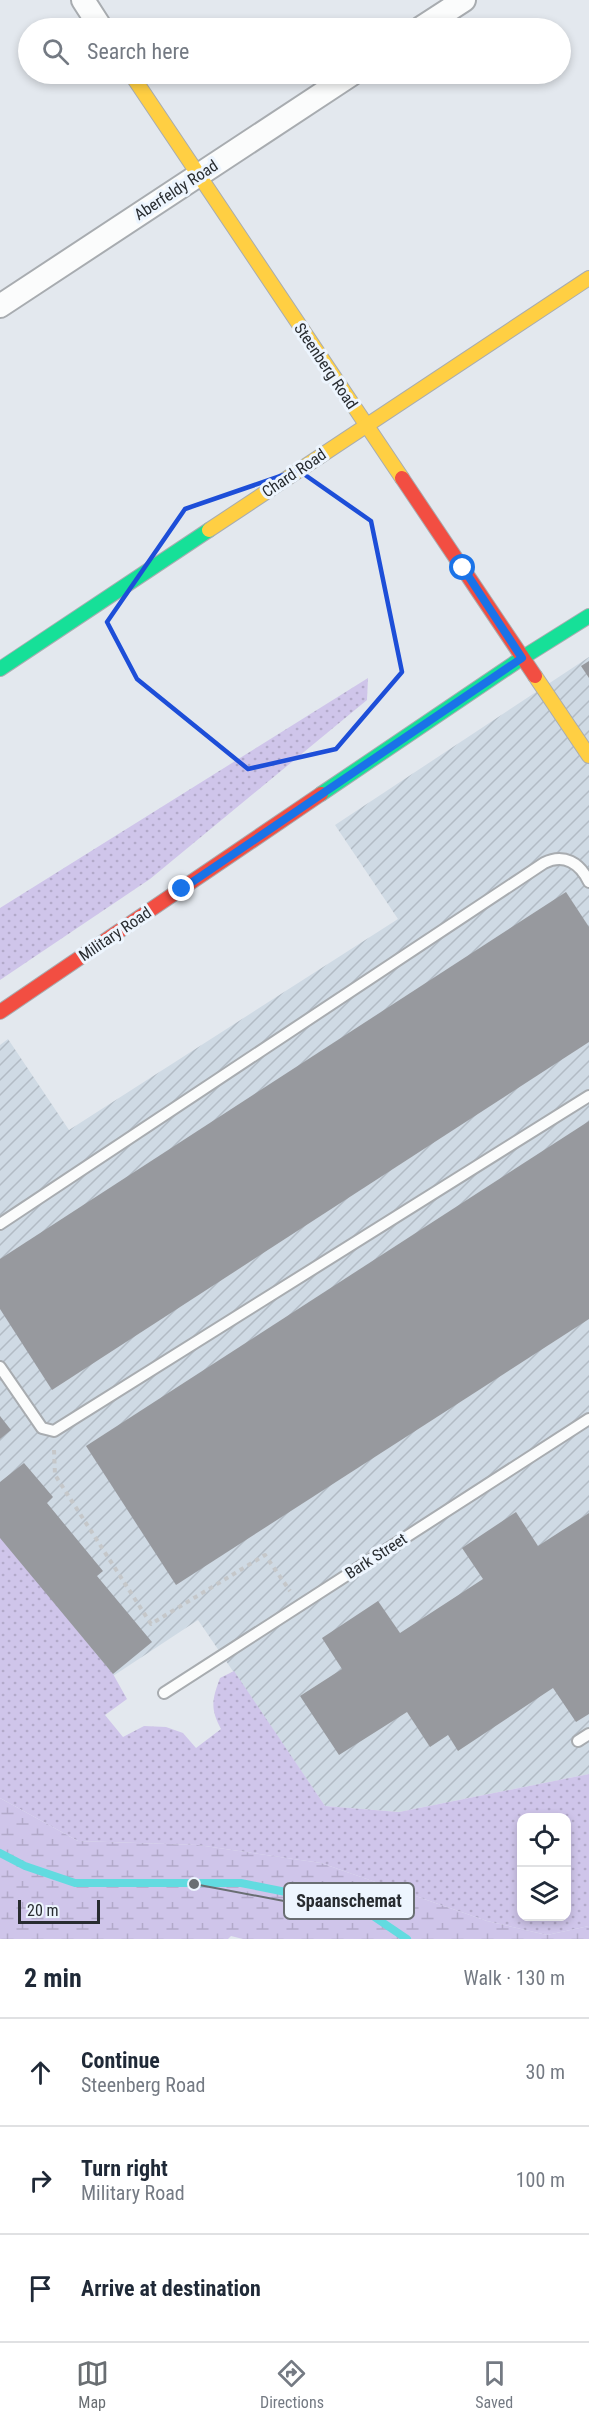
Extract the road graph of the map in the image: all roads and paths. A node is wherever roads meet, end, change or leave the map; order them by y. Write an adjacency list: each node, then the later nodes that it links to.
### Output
1 (83, 0): 3 (street)
2 (464, 0): 4 (street)
3 (95, 18)
4 (436, 18)
5 (138, 84): 7 (street, Steenberg Road)
6 (337, 84): 7 (street, Aberfeldy Road)
7 (198, 176): 9 (street, Aberfeldy Road); 10 (street, Steenberg Road)
8 (589, 278): 10 (street, Chard Road)
9 (0, 306)
10 (366, 426): 12 (street, Steenberg Road); 13 (street, Chard Road)
11 (589, 616): 12 (street, Military Road)
12 (522, 658): 14 (street, Steenberg Road); 16 (street, Military Road)
13 (0, 669)
14 (589, 756)
15 (589, 882): 18 (lane)
16 (0, 1012)
17 (589, 1095): 21 (lane)
18 (0, 1224)
19 (0, 1367): 21 (lane)
20 (589, 1419): 22 (lane, Bark Street)
21 (54, 1431): 22 (path)
22 (300, 1605): 23 (lane, Bark Street)
23 (164, 1692)
24 (589, 1734): 25 (lane)
25 (578, 1741)

